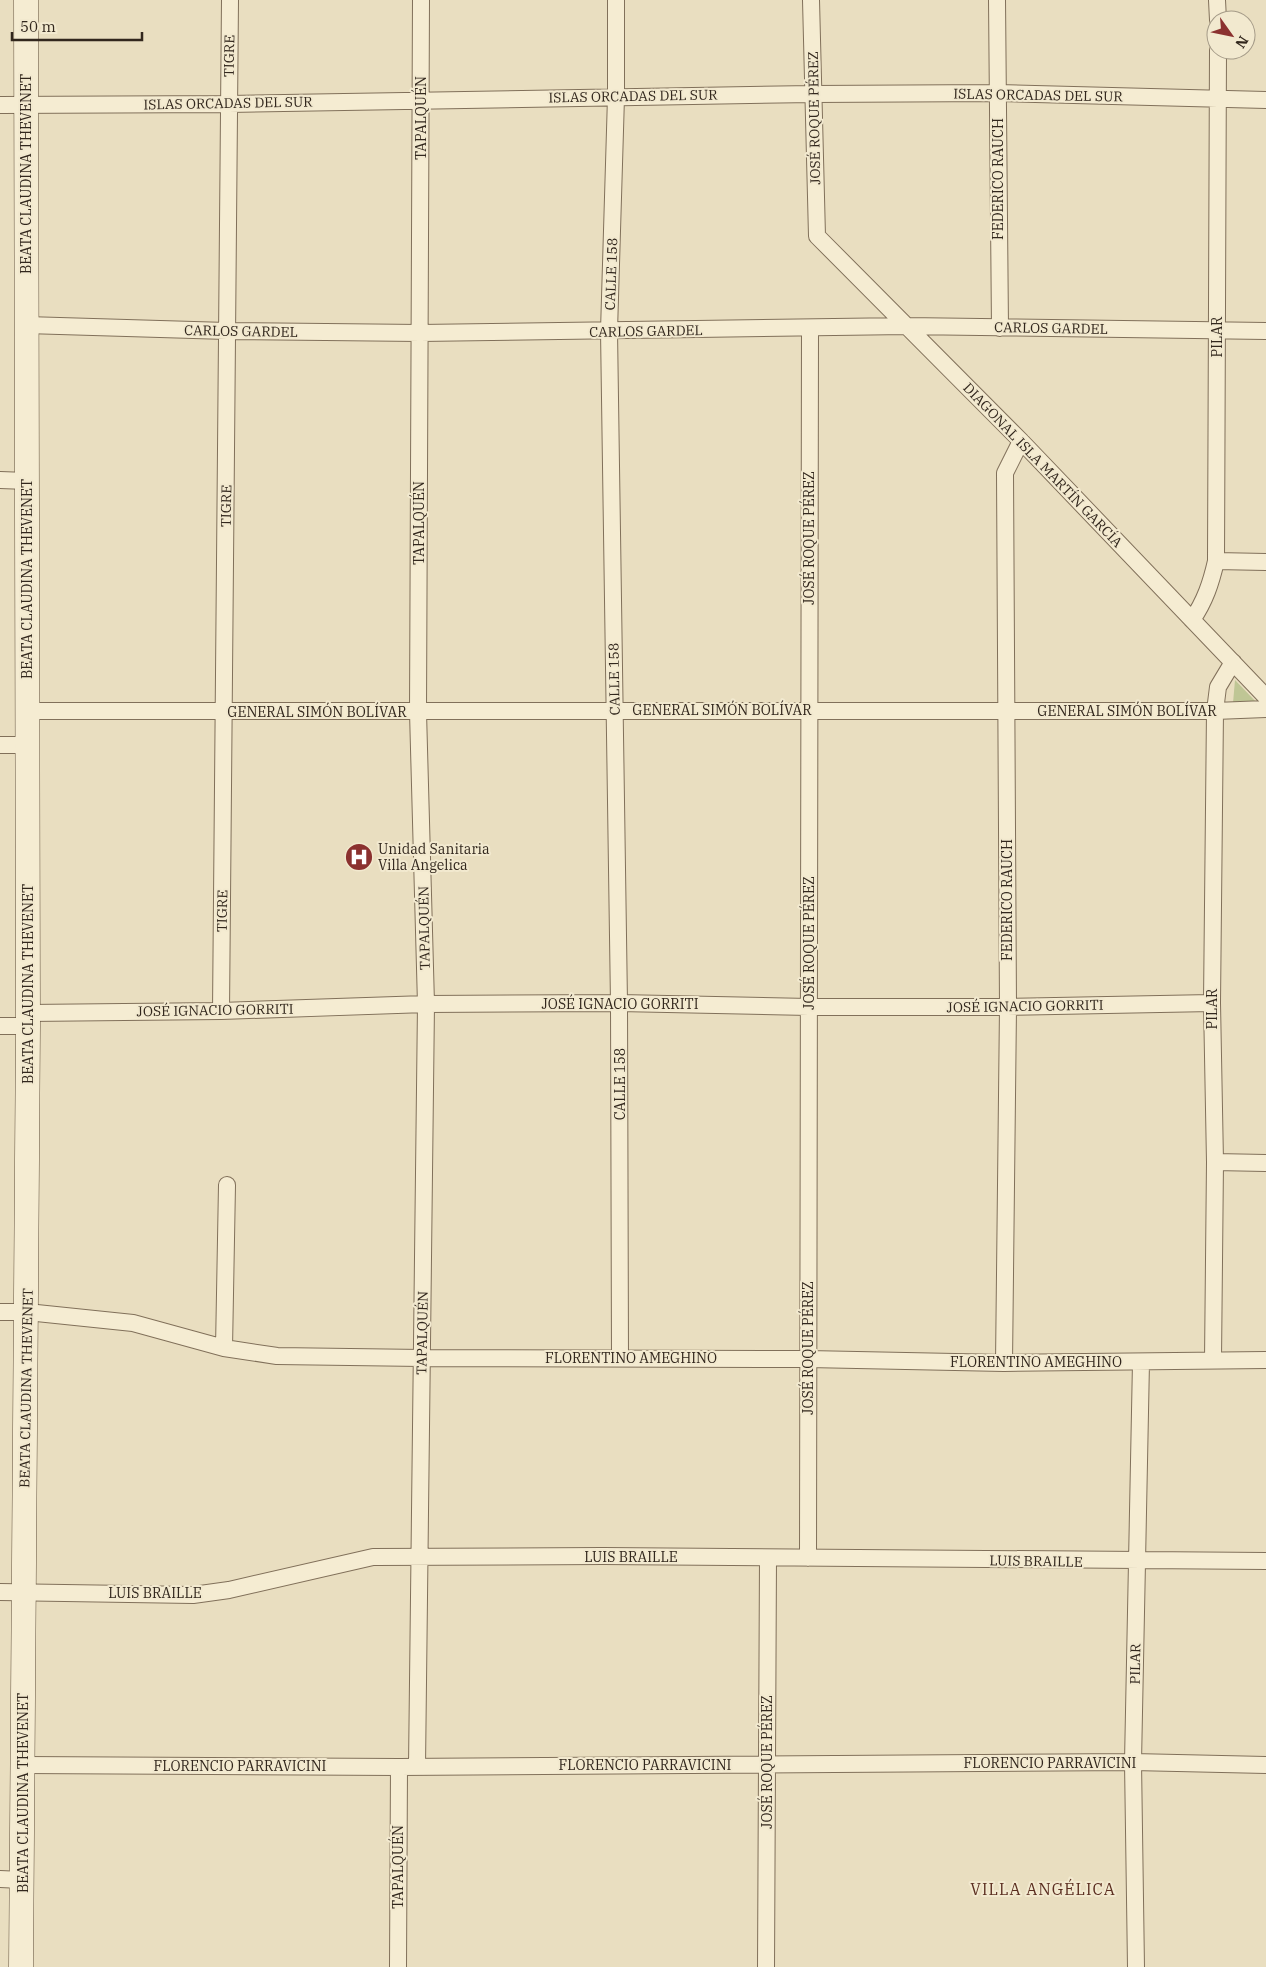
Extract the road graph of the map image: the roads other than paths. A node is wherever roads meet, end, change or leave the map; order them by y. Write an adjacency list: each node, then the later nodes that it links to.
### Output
1 (26, 0): 16 (main road, BEATA CLAUDINA THEVENET)
2 (230, 0): 14 (street, TIGRE)
3 (421, 0): 12 (street, TAPALQUÉN)
4 (616, 0): 10 (street, CALLE 158)
5 (812, 0): 9 (street, JOSÉ ROQUE PÉREZ)
6 (997, 0): 8 (street, FEDERICO RAUCH)
7 (1218, 60): 11 (street, PILAR)
8 (998, 93): 9 (street, ISLAS ORCADAS DEL SUR); 11 (street, ISLAS ORCADAS DEL SUR); 21 (street, FEDERICO RAUCH)
9 (813, 94): 10 (street, ISLAS ORCADAS DEL SUR); 17 (street, JOSÉ ROQUE PÉREZ)
10 (616, 97): 12 (street, ISLAS ORCADAS DEL SUR); 24 (street, CALLE 158)
11 (1219, 99): 13 (street, ISLAS ORCADAS DEL SUR); 22 (street, PILAR)
12 (420, 100): 14 (street, ISLAS ORCADAS DEL SUR); 26 (street, TAPALQUÉN)
13 (1266, 100)
14 (229, 104): 16 (street, ISLAS ORCADAS DEL SUR); 23 (street, TIGRE)
15 (0, 105): 16 (street, ISLAS ORCADAS DEL SUR)
16 (26, 105): 18 (main road, BEATA CLAUDINA THEVENET)
17 (817, 236): 19 (street, DIAGONAL ISLA MARTÍN GARCÍA)
18 (26, 325): 23 (street, CARLOS GARDEL); 29 (main road, BEATA CLAUDINA THEVENET)
19 (906, 326): 20 (street, CARLOS GARDEL); 21 (street, CARLOS GARDEL); 27 (street, DIAGONAL ISLA MARTÍN GARCÍA)
20 (810, 328): 24 (street, CARLOS GARDEL); 38 (street, JOSÉ ROQUE PÉREZ)
21 (1000, 328): 22 (street, CARLOS GARDEL)
22 (1217, 330): 25 (street, CARLOS GARDEL); 30 (street, PILAR)
23 (228, 331): 26 (street, CARLOS GARDEL); 41 (street, TIGRE)
24 (609, 331): 26 (street, CARLOS GARDEL); 36 (street, CALLE 158)
25 (1266, 331)
26 (420, 333): 42 (street, TAPALQUÉN)
27 (1021, 442): 32 (street, DIAGONAL ISLA MARTÍN GARCÍA); 37 (street, FEDERICO RAUCH)
28 (0, 480): 29 (street)
29 (26, 481): 40 (main road, BEATA CLAUDINA THEVENET)
30 (1216, 561): 31 (street); 32 (street, PILAR)
31 (1266, 562)
32 (1192, 620): 33 (street, DIAGONAL ISLA MARTÍN GARCÍA)
33 (1233, 662): 34 (street, DIAGONAL ISLA MARTÍN GARCÍA); 39 (street, PILAR)
34 (1266, 697)
35 (1266, 709): 39 (street, GENERAL SIMÓN BOLÍVAR)
36 (614, 710): 38 (street, GENERAL SIMÓN BOLÍVAR); 42 (street, GENERAL SIMÓN BOLÍVAR); 45 (street, CALLE 158)
37 (1006, 710): 38 (street, GENERAL SIMÓN BOLÍVAR); 39 (street, GENERAL SIMÓN BOLÍVAR); 49 (street, FEDERICO RAUCH)
38 (809, 711): 48 (street, JOSÉ ROQUE PÉREZ)
39 (1215, 711): 46 (street, PILAR)
40 (28, 712): 41 (street, GENERAL SIMÓN BOLÍVAR); 44 (main road, BEATA CLAUDINA THEVENET)
41 (224, 712): 42 (street, GENERAL SIMÓN BOLÍVAR); 50 (street, TIGRE)
42 (418, 712): 47 (street, TAPALQUÉN)
43 (0, 745): 44 (street)
44 (28, 745): 51 (main road, BEATA CLAUDINA THEVENET)
45 (619, 1003): 47 (street, JOSÉ IGNACIO GORRITI); 48 (street, JOSÉ IGNACIO GORRITI); 60 (street, CALLE 158)
46 (1212, 1003): 49 (street, JOSÉ IGNACIO GORRITI); 53 (street, PILAR)
47 (426, 1004): 50 (street, JOSÉ IGNACIO GORRITI); 59 (street, TAPALQUÉN)
48 (809, 1007): 49 (street, JOSÉ IGNACIO GORRITI); 61 (street, JOSÉ ROQUE PÉREZ)
49 (1008, 1007): 65 (street, FEDERICO RAUCH)
50 (221, 1011): 51 (street, JOSÉ IGNACIO GORRITI)
51 (28, 1020): 52 (street, JOSÉ IGNACIO GORRITI); 57 (main road, BEATA CLAUDINA THEVENET)
52 (0, 1026)
53 (1215, 1162): 54 (street); 62 (street, PILAR)
54 (1266, 1163)
55 (227, 1185): 58 (street)
56 (0, 1312): 57 (street, FLORENTINO AMEGHINO)
57 (27, 1312): 58 (street, FLORENTINO AMEGHINO); 72 (main road, BEATA CLAUDINA THEVENET)
58 (224, 1348): 59 (street, FLORENTINO AMEGHINO)
59 (422, 1358): 60 (street, FLORENTINO AMEGHINO); 66 (street, TAPALQUÉN)
60 (620, 1358): 61 (street, FLORENTINO AMEGHINO)
61 (808, 1359): 65 (street, FLORENTINO AMEGHINO); 68 (street, JOSÉ ROQUE PÉREZ)
62 (1213, 1360): 63 (street, FLORENTINO AMEGHINO); 64 (street, FLORENTINO AMEGHINO)
63 (1266, 1360)
64 (1141, 1362): 65 (street, FLORENTINO AMEGHINO); 69 (street, PILAR)
65 (1004, 1363)
66 (420, 1557): 67 (street, LUIS BRAILLE); 72 (street, LUIS BRAILLE); 78 (street, TAPALQUÉN)
67 (768, 1558): 68 (street, LUIS BRAILLE); 74 (street, JOSÉ ROQUE PÉREZ)
68 (808, 1558): 69 (street, LUIS BRAILLE)
69 (1137, 1562): 70 (street, LUIS BRAILLE); 73 (street, PILAR)
70 (1266, 1562)
71 (0, 1592): 72 (street, LUIS BRAILLE)
72 (23, 1592): 75 (main road, BEATA CLAUDINA THEVENET)
73 (1133, 1762): 74 (street, FLORENCIO PARRAVICINI); 76 (street, FLORENCIO PARRAVICINI); 83 (street, PILAR)
74 (767, 1764): 78 (street, FLORENCIO PARRAVICINI); 82 (street, JOSÉ ROQUE PÉREZ)
75 (23, 1765): 77 (street, FLORENCIO PARRAVICINI); 79 (main road, BEATA CLAUDINA THEVENET)
76 (1266, 1765)
77 (399, 1767): 78 (street, FLORENCIO PARRAVICINI); 81 (street, TAPALQUÉN)
78 (417, 1767)
79 (11, 1880): 80 (main road, BEATA CLAUDINA THEVENET)
80 (21, 1967)
81 (398, 1967)
82 (766, 1967)
83 (1136, 1967)

